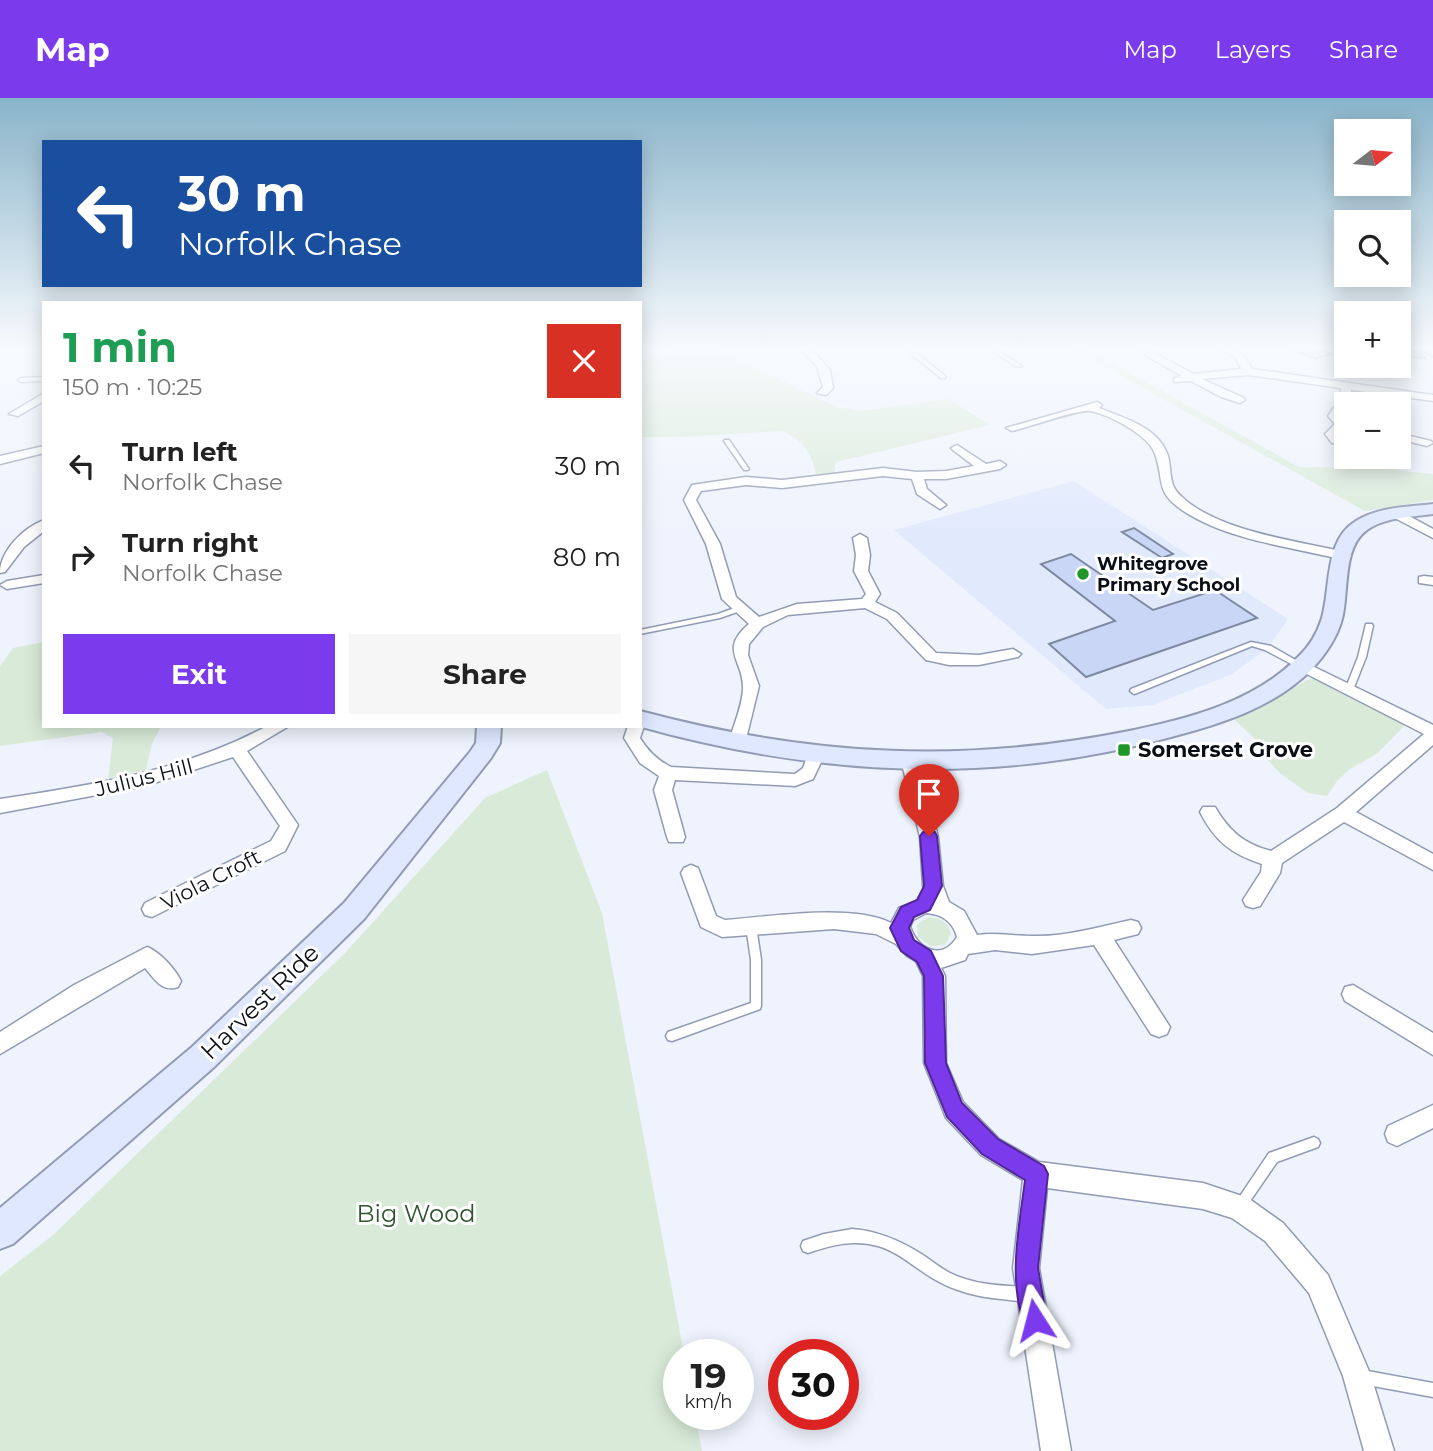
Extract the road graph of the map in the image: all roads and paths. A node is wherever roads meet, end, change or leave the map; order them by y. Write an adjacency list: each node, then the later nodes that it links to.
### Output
1 (20, 410): 4 (street)
2 (1077, 410): 5 (street)
3 (1095, 410): 24 (street)
4 (14, 414)
5 (1012, 428)
6 (1411, 439): 8 (street)
7 (727, 441): 14 (lane)
8 (1427, 443)
9 (957, 447): 13 (street)
10 (42, 449): 11 (street)
11 (0, 460)
12 (1000, 465): 13 (street)
13 (981, 466): 15 (street)
14 (746, 475): 15 (street); 29 (street)
15 (917, 476): 16 (street)
16 (940, 505)
17 (1432, 510): 18 (street)
18 (1398, 514): 20 (street); 24 (street)
19 (42, 526): 23 (street)
20 (1433, 534)
21 (860, 538): 28 (street)
22 (0, 543): 23 (street)
23 (19, 544): 25 (street)
24 (1343, 555): 34 (street)
25 (0, 569)
26 (42, 579): 27 (street)
27 (2, 586)
28 (867, 603): 30 (street); 33 (street)
29 (740, 608): 30 (street); 32 (lane)
30 (758, 624): 42 (street)
31 (1370, 626): 35 (lane)
32 (642, 632)
33 (1013, 654)
34 (1302, 666): 35 (street); 36 (lane); 45 (street)
35 (1349, 690): 41 (street)
36 (1134, 691)
37 (642, 721): 42 (street)
38 (277, 728): 43 (street, Julius Hill)
39 (637, 728): 46 (street)
40 (496, 732): 74 (street, Harvest Ride)
41 (1433, 734): 49 (street)
42 (737, 743): 44 (street)
43 (236, 749): 47 (street, Julius Hill); 56 (street, Viola Croft)
44 (815, 756): 45 (street); 46 (street)
45 (910, 760): 55 (street)
46 (668, 773): 50 (street)
47 (0, 806)
48 (1209, 812): 51 (street)
49 (1343, 813): 51 (street); 52 (street)
50 (676, 837)
51 (1273, 859): 54 (street)
52 (1433, 863)
53 (691, 873): 57 (street)
54 (1253, 900)
55 (932, 906): 58 (street); 61 (street)
56 (152, 909)
57 (751, 926): 58 (street); 66 (lane)
58 (902, 928): 62 (street)
59 (1131, 928): 60 (street)
60 (1099, 935): 61 (street); 65 (street)
61 (965, 937): 62 (street)
62 (934, 964): 72 (street)
63 (170, 981): 67 (street)
64 (1353, 994): 68 (street)
65 (1160, 1027)
66 (672, 1036)
67 (0, 1044)
68 (1433, 1045)
69 (1433, 1116): 70 (street)
70 (1397, 1134)
71 (1314, 1143): 73 (lane)
72 (1037, 1174): 73 (street); 76 (street)
73 (1239, 1207): 77 (street)
74 (0, 1231)
75 (808, 1246): 76 (lane)
76 (1031, 1294): 79 (street)
77 (1357, 1376): 78 (lane); 80 (street)
78 (1433, 1390)
79 (1056, 1451)
80 (1379, 1451)

